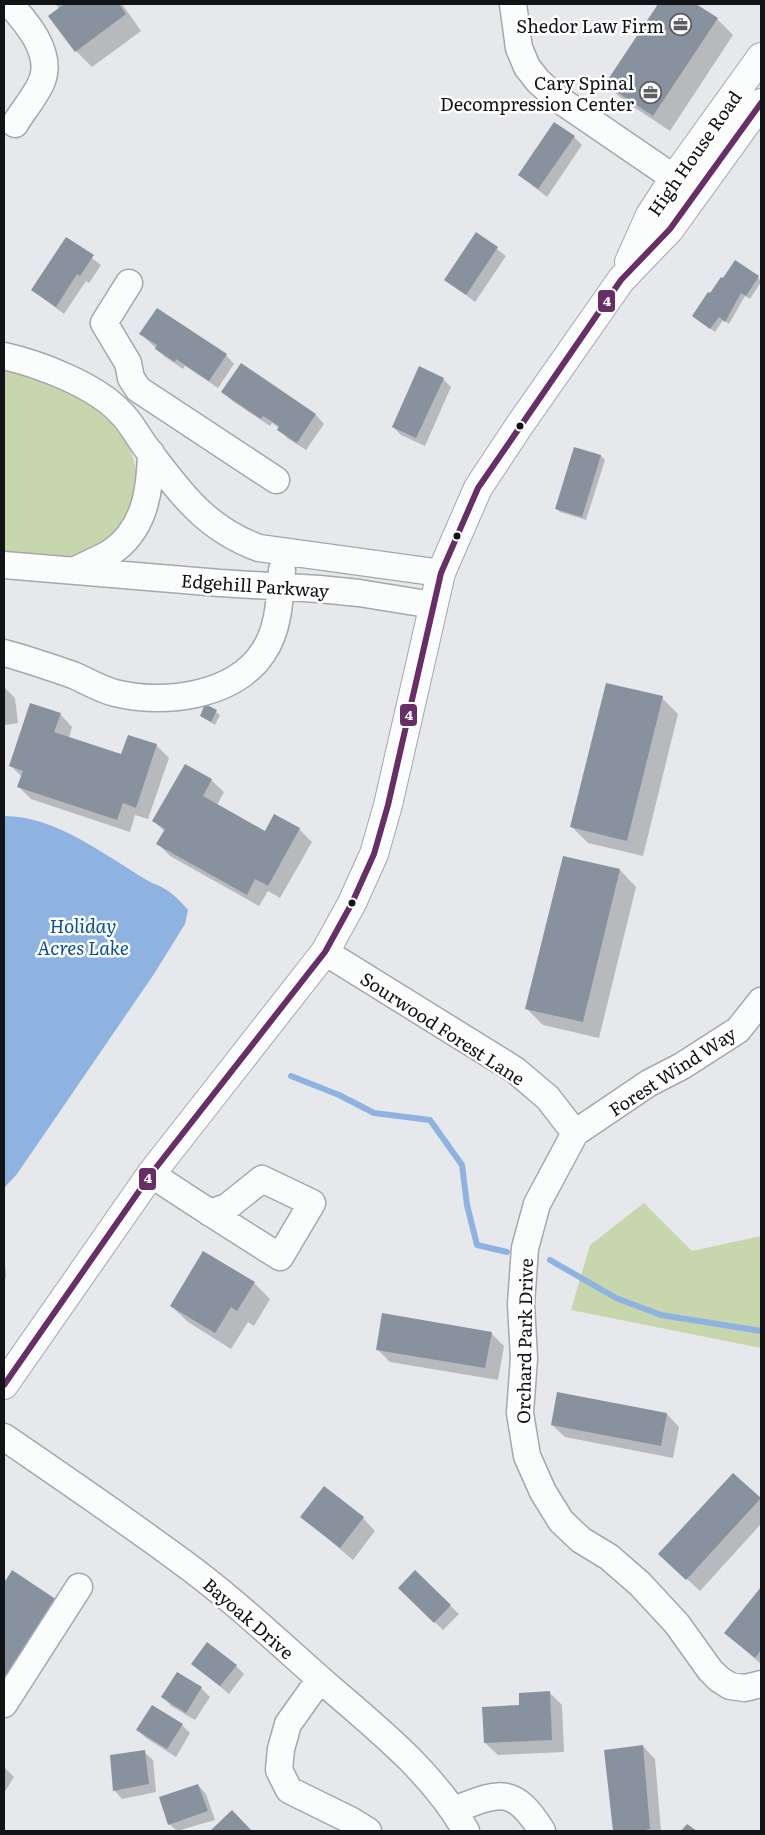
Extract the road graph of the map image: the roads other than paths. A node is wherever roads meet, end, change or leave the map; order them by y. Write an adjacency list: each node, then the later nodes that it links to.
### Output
1 (10, 4): 5 (street)
2 (513, 4): 6 (street)
3 (761, 57): 6 (main road, High House Road)
4 (761, 103): 7 (main road, High House Road)
5 (14, 124)
6 (674, 178): 7 (main road, High House Road)
7 (621, 280): 17 (main road, High House Road)
8 (128, 283): 10 (street)
9 (4, 356): 11 (street, Edgehill Parkway)
10 (138, 389): 11 (street); 13 (street)
11 (120, 411): 12 (street, Edgehill Parkway)
12 (151, 454): 14 (street, Edgehill Parkway); 16 (street)
13 (276, 480)
14 (283, 552): 17 (street, Edgehill Parkway); 18 (street)
15 (4, 565): 16 (street, Edgehill Parkway)
16 (76, 570): 18 (street, Edgehill Parkway)
17 (441, 573): 19 (main road, High House Road)
18 (280, 587): 19 (street, Edgehill Parkway); 20 (street)
19 (433, 605): 21 (main road, High House Road)
20 (4, 653)
21 (325, 952): 23 (street, Sourwood Forest Lane); 24 (main road, High House Road)
22 (761, 1001): 23 (street, Forest Wind Way)
23 (576, 1133): 30 (street, Orchard Park Drive)
24 (151, 1174): 25 (street); 26 (main road, High House Road)
25 (210, 1213)
26 (4, 1385)
27 (4, 1437): 29 (street, Bayoak Drive)
28 (79, 1587): 31 (street)
29 (320, 1679): 32 (street, Bayoak Drive); 33 (street)
30 (761, 1684)
31 (4, 1704)
32 (460, 1821): 34 (street)
33 (368, 1831)
34 (542, 1831)

